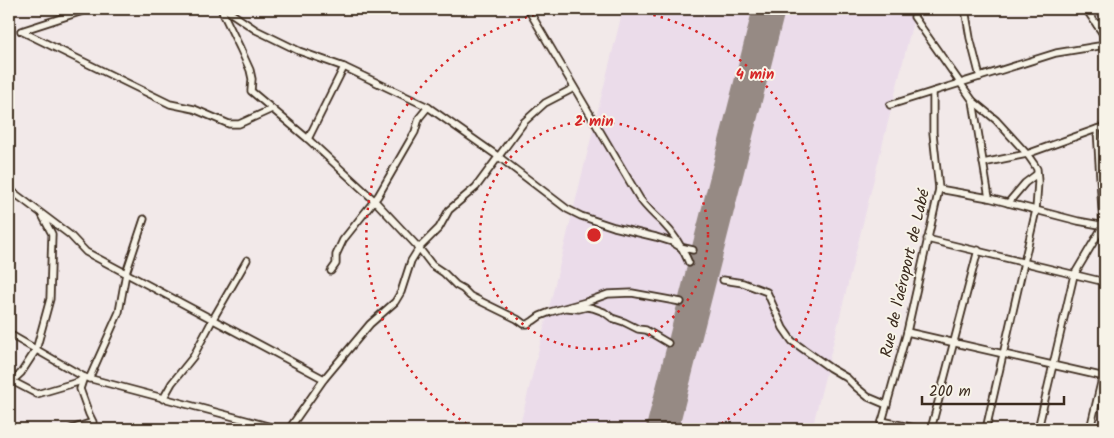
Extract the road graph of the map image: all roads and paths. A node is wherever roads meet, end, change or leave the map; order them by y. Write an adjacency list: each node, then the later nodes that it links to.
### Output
1 (89, 9): 20 (street)
2 (221, 9): 20 (street)
3 (225, 9): 12 (street)
4 (528, 9): 15 (street)
5 (915, 9): 14 (street)
6 (965, 9): 13 (street)
7 (1086, 9): 9 (street)
8 (1105, 20): 9 (street)
9 (1097, 25): 10 (street)
10 (1105, 38)
11 (1105, 45): 13 (street)
12 (344, 67): 19 (street); 23 (street)
13 (980, 77): 14 (street)
14 (960, 83): 16 (street); 17 (street)
15 (574, 88): 25 (street); 38 (street)
16 (933, 92): 18 (street); 28 (street, Rue de l'aéroport de Labé)
17 (973, 101): 24 (street); 26 (street)
18 (890, 105)
19 (428, 107): 25 (street); 31 (street)
20 (272, 109): 23 (street)
21 (1105, 126): 22 (street)
22 (1097, 129): 24 (street); 36 (street)
23 (308, 138): 31 (street)
24 (1027, 154): 26 (street); 27 (street)
25 (499, 157): 38 (street); 39 (street)
26 (983, 162): 30 (street)
27 (1037, 174): 32 (street); 33 (street)
28 (939, 188): 30 (street); 37 (street, Rue de l'aéroport de Labé)
29 (9, 189): 34 (street)
30 (989, 198): 32 (street)
31 (375, 200): 39 (street); 45 (street)
32 (1008, 203): 33 (street)
33 (1036, 210): 36 (street); 43 (street)
34 (42, 214): 46 (street); 57 (street)
35 (144, 219): 46 (street)
36 (1104, 226): 47 (street)
37 (927, 238): 41 (street); 53 (street, Rue de l'aéroport de Labé)
38 (680, 246): 40 (street); 44 (street)
39 (420, 248): 51 (street); 63 (street)
40 (693, 250)
41 (978, 250): 43 (street); 56 (street)
42 (247, 260): 52 (street)
43 (1024, 262): 47 (street); 58 (street)
44 (690, 263)
45 (331, 271)
46 (126, 273): 52 (street); 62 (street)
47 (1074, 275): 49 (street); 59 (street)
48 (723, 280): 66 (street)
49 (1105, 282)
50 (680, 302): 51 (street)
51 (562, 308): 55 (street)
52 (213, 319): 63 (street); 65 (street)
53 (907, 332): 56 (street); 66 (street, Rue de l'aéroport de Labé)
54 (9, 334): 57 (street)
55 (668, 343)
56 (954, 343): 58 (street); 73 (street)
57 (36, 350): 62 (street); 64 (street)
58 (1003, 354): 59 (street); 74 (street)
59 (1053, 365): 61 (street); 75 (street)
60 (1105, 366): 61 (street)
61 (1104, 377): 76 (street)
62 (86, 378): 64 (street); 65 (street); 68 (street)
63 (324, 379): 70 (street)
64 (10, 382)
65 (163, 399): 69 (street)
66 (887, 405): 67 (street, Rue de l'aéroport de Labé)
67 (882, 421): 71 (street, Rue de l'aéroport de Labé); 72 (street)
68 (71, 429)
69 (275, 429)
70 (289, 429)
71 (880, 429)
72 (919, 429)
73 (930, 429)
74 (986, 429)
75 (1038, 429)
76 (1090, 429)

